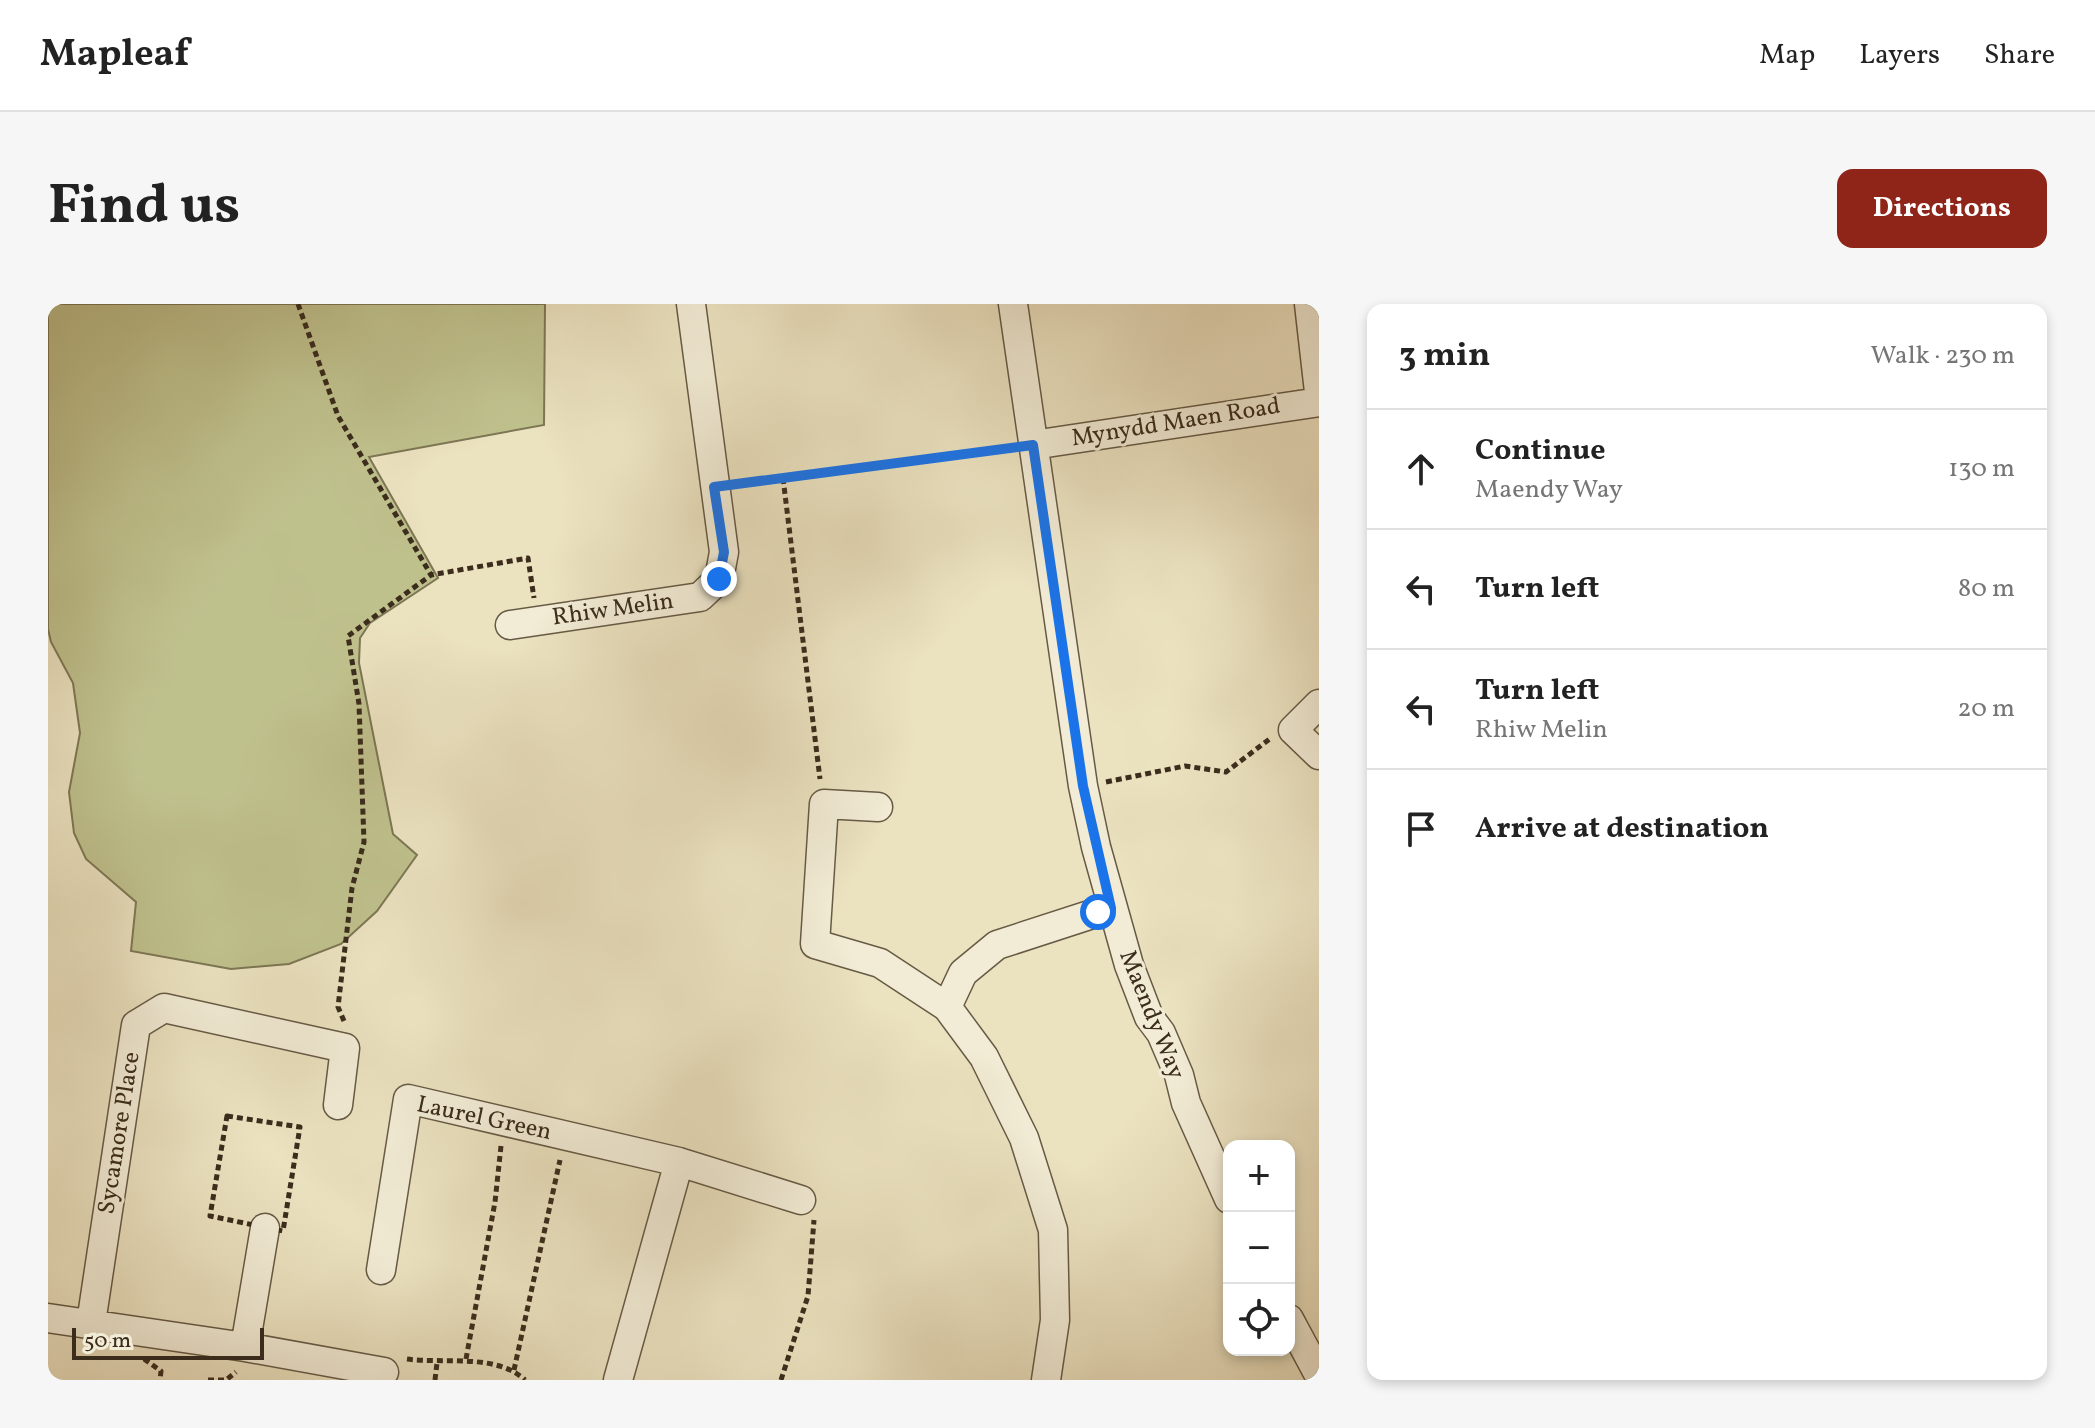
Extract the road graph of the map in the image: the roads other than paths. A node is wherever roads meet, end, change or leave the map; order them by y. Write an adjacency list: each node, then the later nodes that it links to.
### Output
1 (691, 304): 7 (street, Rhiw Melin)
2 (1013, 304): 6 (street, Maendy Way)
3 (1309, 304): 4 (street)
4 (1319, 392)
5 (1319, 402): 6 (street, Mynydd Maen Road)
6 (1033, 445): 11 (street, Maendy Way)
7 (524, 623)
8 (1319, 704): 9 (street)
9 (1319, 755)
10 (878, 807): 12 (street)
11 (1111, 908): 12 (street); 15 (street, Maendy Way)
12 (947, 1007): 27 (street)
13 (338, 1105): 20 (street, Sycamore Place)
14 (679, 1162): 16 (street, Laurel Green); 18 (street, Laurel Green); 26 (street)
15 (1223, 1186)
16 (801, 1200)
17 (265, 1228): 22 (street)
18 (381, 1270)
19 (48, 1318): 20 (street)
20 (91, 1323): 22 (street)
21 (1295, 1330): 25 (street)
22 (245, 1347): 23 (street)
23 (318, 1370): 24 (street)
24 (384, 1372)
25 (1319, 1375)
26 (618, 1380)
27 (1046, 1380)

